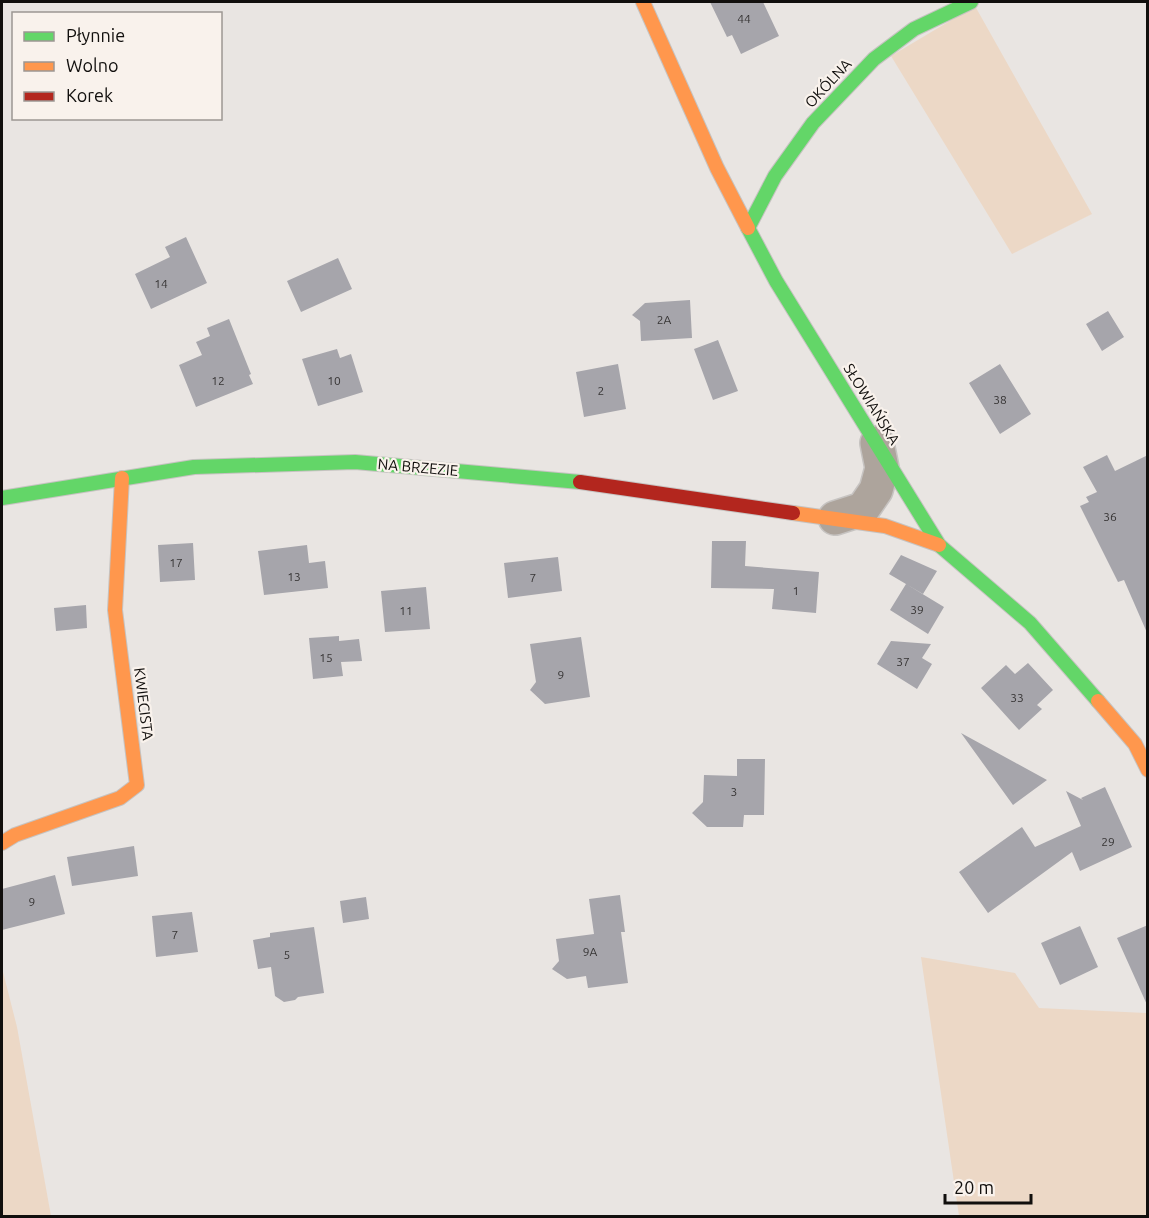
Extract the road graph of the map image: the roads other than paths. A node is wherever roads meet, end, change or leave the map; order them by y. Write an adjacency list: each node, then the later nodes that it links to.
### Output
1 (643, 2): 3 (street, SŁOWIAŃSKA)
2 (971, 2): 3 (street, OKÓLNA)
3 (748, 228): 4 (street, SŁOWIAŃSKA)
4 (877, 443): 7 (street, NA BRZEZIE); 8 (street, SŁOWIAŃSKA)
5 (122, 478): 6 (street, NA BRZEZIE); 7 (street, NA BRZEZIE); 10 (street, KWIECISTA)
6 (2, 498)
7 (835, 518): 8 (street, NA BRZEZIE)
8 (939, 545): 9 (street, SŁOWIAŃSKA)
9 (1148, 770)
10 (2, 843)

